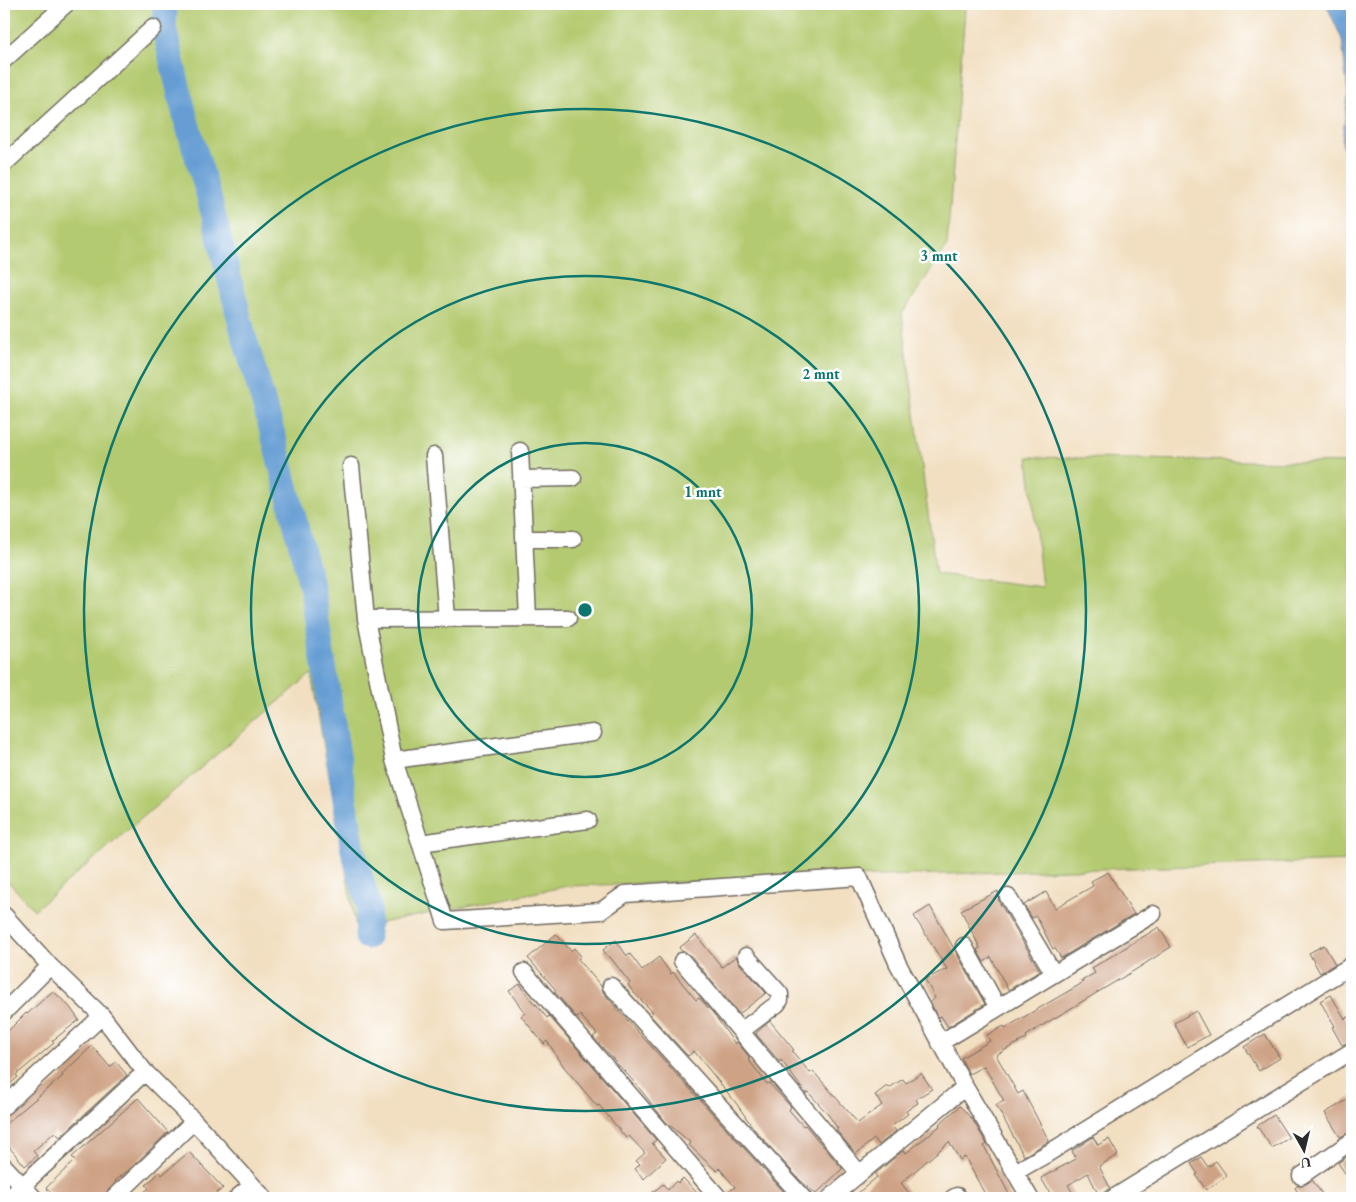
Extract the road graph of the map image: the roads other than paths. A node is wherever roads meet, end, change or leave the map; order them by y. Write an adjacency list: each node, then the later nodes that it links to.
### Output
1 (66, 4): 3 (street)
2 (153, 28): 4 (street)
3 (4, 60)
4 (4, 164)
5 (520, 452): 8 (street)
6 (434, 456): 12 (street)
7 (351, 466): 15 (street)
8 (521, 478): 9 (street); 10 (street)
9 (573, 478)
10 (524, 539): 11 (street); 13 (street)
11 (573, 539)
12 (447, 618): 13 (street); 15 (street)
13 (528, 618): 14 (street)
14 (568, 618)
15 (366, 619): 17 (street)
16 (593, 733): 17 (street)
17 (394, 760): 19 (street)
18 (588, 820): 19 (street)
19 (420, 843): 35 (street)
20 (1008, 897): 29 (street)
21 (1153, 914): 29 (street)
22 (4, 915): 27 (street)
23 (964, 946): 31 (street)
24 (746, 956): 34 (street)
25 (682, 961): 34 (street)
26 (1352, 965): 43 (street)
27 (50, 966): 32 (street); 33 (street)
28 (524, 972): 53 (street)
29 (1054, 974): 31 (street)
30 (612, 986): 54 (street)
31 (998, 1008): 35 (street)
32 (4, 1012)
33 (102, 1016): 37 (street); 39 (street)
34 (741, 1032): 44 (street)
35 (940, 1043): 38 (street)
36 (1352, 1051): 57 (street)
37 (145, 1072): 40 (street); 47 (street)
38 (965, 1087): 43 (street); 44 (street)
39 (4, 1106)
40 (194, 1121): 46 (street); 50 (street)
41 (1352, 1141): 45 (street)
42 (4, 1166): 47 (street)
43 (1015, 1172): 56 (street)
44 (859, 1173): 55 (street)
45 (1301, 1176)
46 (252, 1185): 51 (street); 52 (street)
47 (23, 1186): 48 (street); 49 (street)
48 (9, 1198)
49 (34, 1198)
50 (114, 1198)
51 (237, 1198)
52 (264, 1198)
53 (719, 1198)
54 (803, 1198)
55 (830, 1198)
56 (1030, 1198)
57 (1112, 1198)

